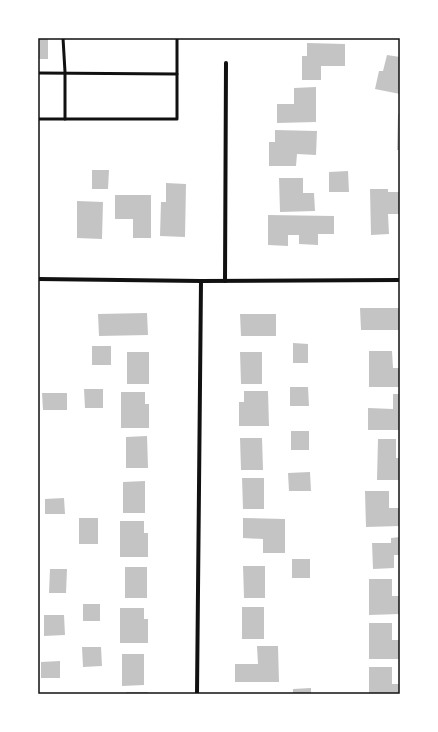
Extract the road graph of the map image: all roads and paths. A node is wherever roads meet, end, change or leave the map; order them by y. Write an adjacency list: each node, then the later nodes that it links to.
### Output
1 (63, 38): 4 (lane)
2 (177, 38): 6 (lane)
3 (226, 63): 12 (street)
4 (65, 72): 5 (lane); 6 (lane); 8 (lane)
5 (38, 73)
6 (177, 74): 8 (lane)
7 (38, 118): 8 (lane)
8 (65, 119)
9 (38, 279): 11 (street)
10 (400, 280): 12 (street)
11 (201, 281): 12 (street); 13 (street)
12 (225, 281)
13 (196, 694)

